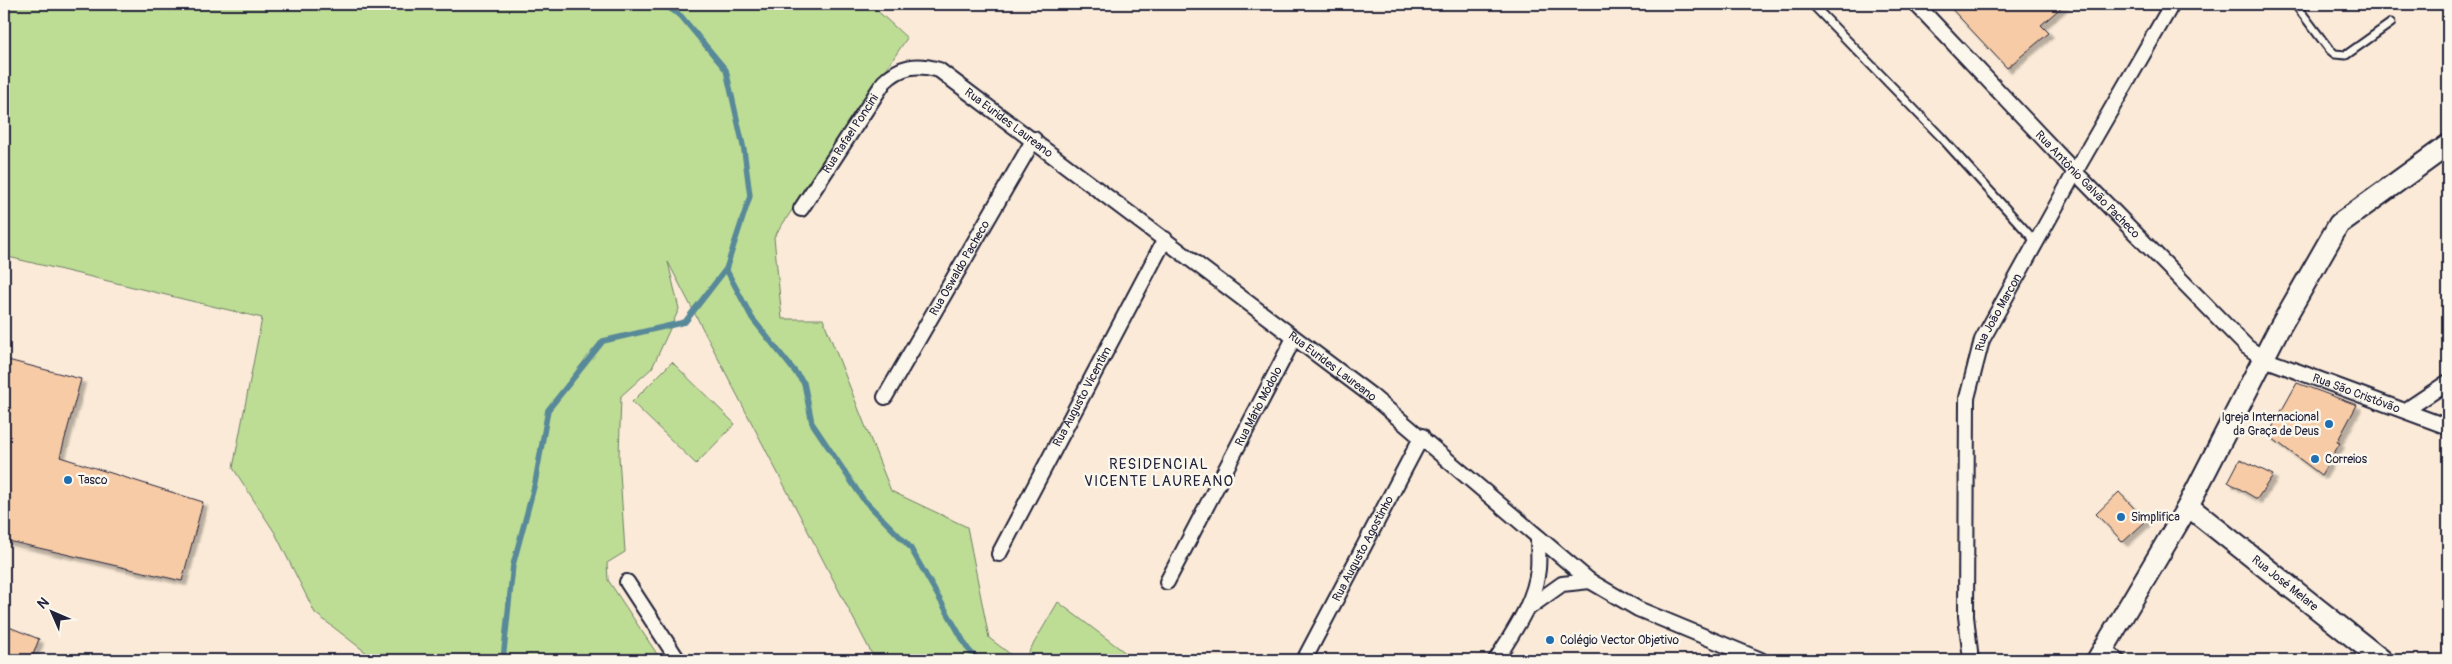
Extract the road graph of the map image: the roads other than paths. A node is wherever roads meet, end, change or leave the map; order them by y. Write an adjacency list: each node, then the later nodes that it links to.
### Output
1 (1812, 4): 12 (lane)
2 (1916, 4): 9 (street, Rua Antônio Galvão Pacheco)
3 (2172, 4): 9 (street, Rua João Marcon)
4 (2295, 4): 5 (lane)
5 (2391, 23)
6 (907, 68): 7 (street, Rua Eurides Laureano); 10 (street, Rua Rafael Poncini)
7 (1034, 139): 11 (street, Rua Eurides Laureano); 16 (street, Rua Oswaldo Pacheco)
8 (2448, 145): 14 (main road)
9 (2075, 172): 12 (street, Rua João Marcon); 14 (street, Rua Antônio Galvão Pacheco)
10 (801, 209)
11 (1165, 239): 13 (street, Rua Eurides Laureano); 22 (street, Rua Augusto Vicentim)
12 (2036, 242): 32 (street, Rua João Marcon)
13 (1294, 338): 19 (street, Rua Eurides Laureano); 25 (street, Rua Mário Módolo)
14 (2264, 359): 17 (street, Rua São Cristóvão); 20 (main road)
15 (2448, 382): 17 (street)
16 (885, 397)
17 (2406, 410): 18 (street, Rua São Cristóvão)
18 (2448, 427)
19 (1422, 436): 21 (street, Rua Eurides Laureano); 29 (street, Rua Augusto Agostinho)
20 (2188, 506): 27 (main road); 34 (main road, Rua José Melare)
21 (1538, 537): 23 (street, Rua Eurides Laureano); 26 (street)
22 (999, 554)
23 (1590, 581): 26 (street); 31 (street, Rua Eurides Laureano)
24 (627, 582): 28 (street)
25 (1167, 582)
26 (1526, 609): 30 (street)
27 (2102, 653): 33 (lane)
28 (678, 660)
29 (1304, 660)
30 (1496, 660)
31 (1762, 660)
32 (1971, 660)
33 (2122, 660)
34 (2382, 660)

